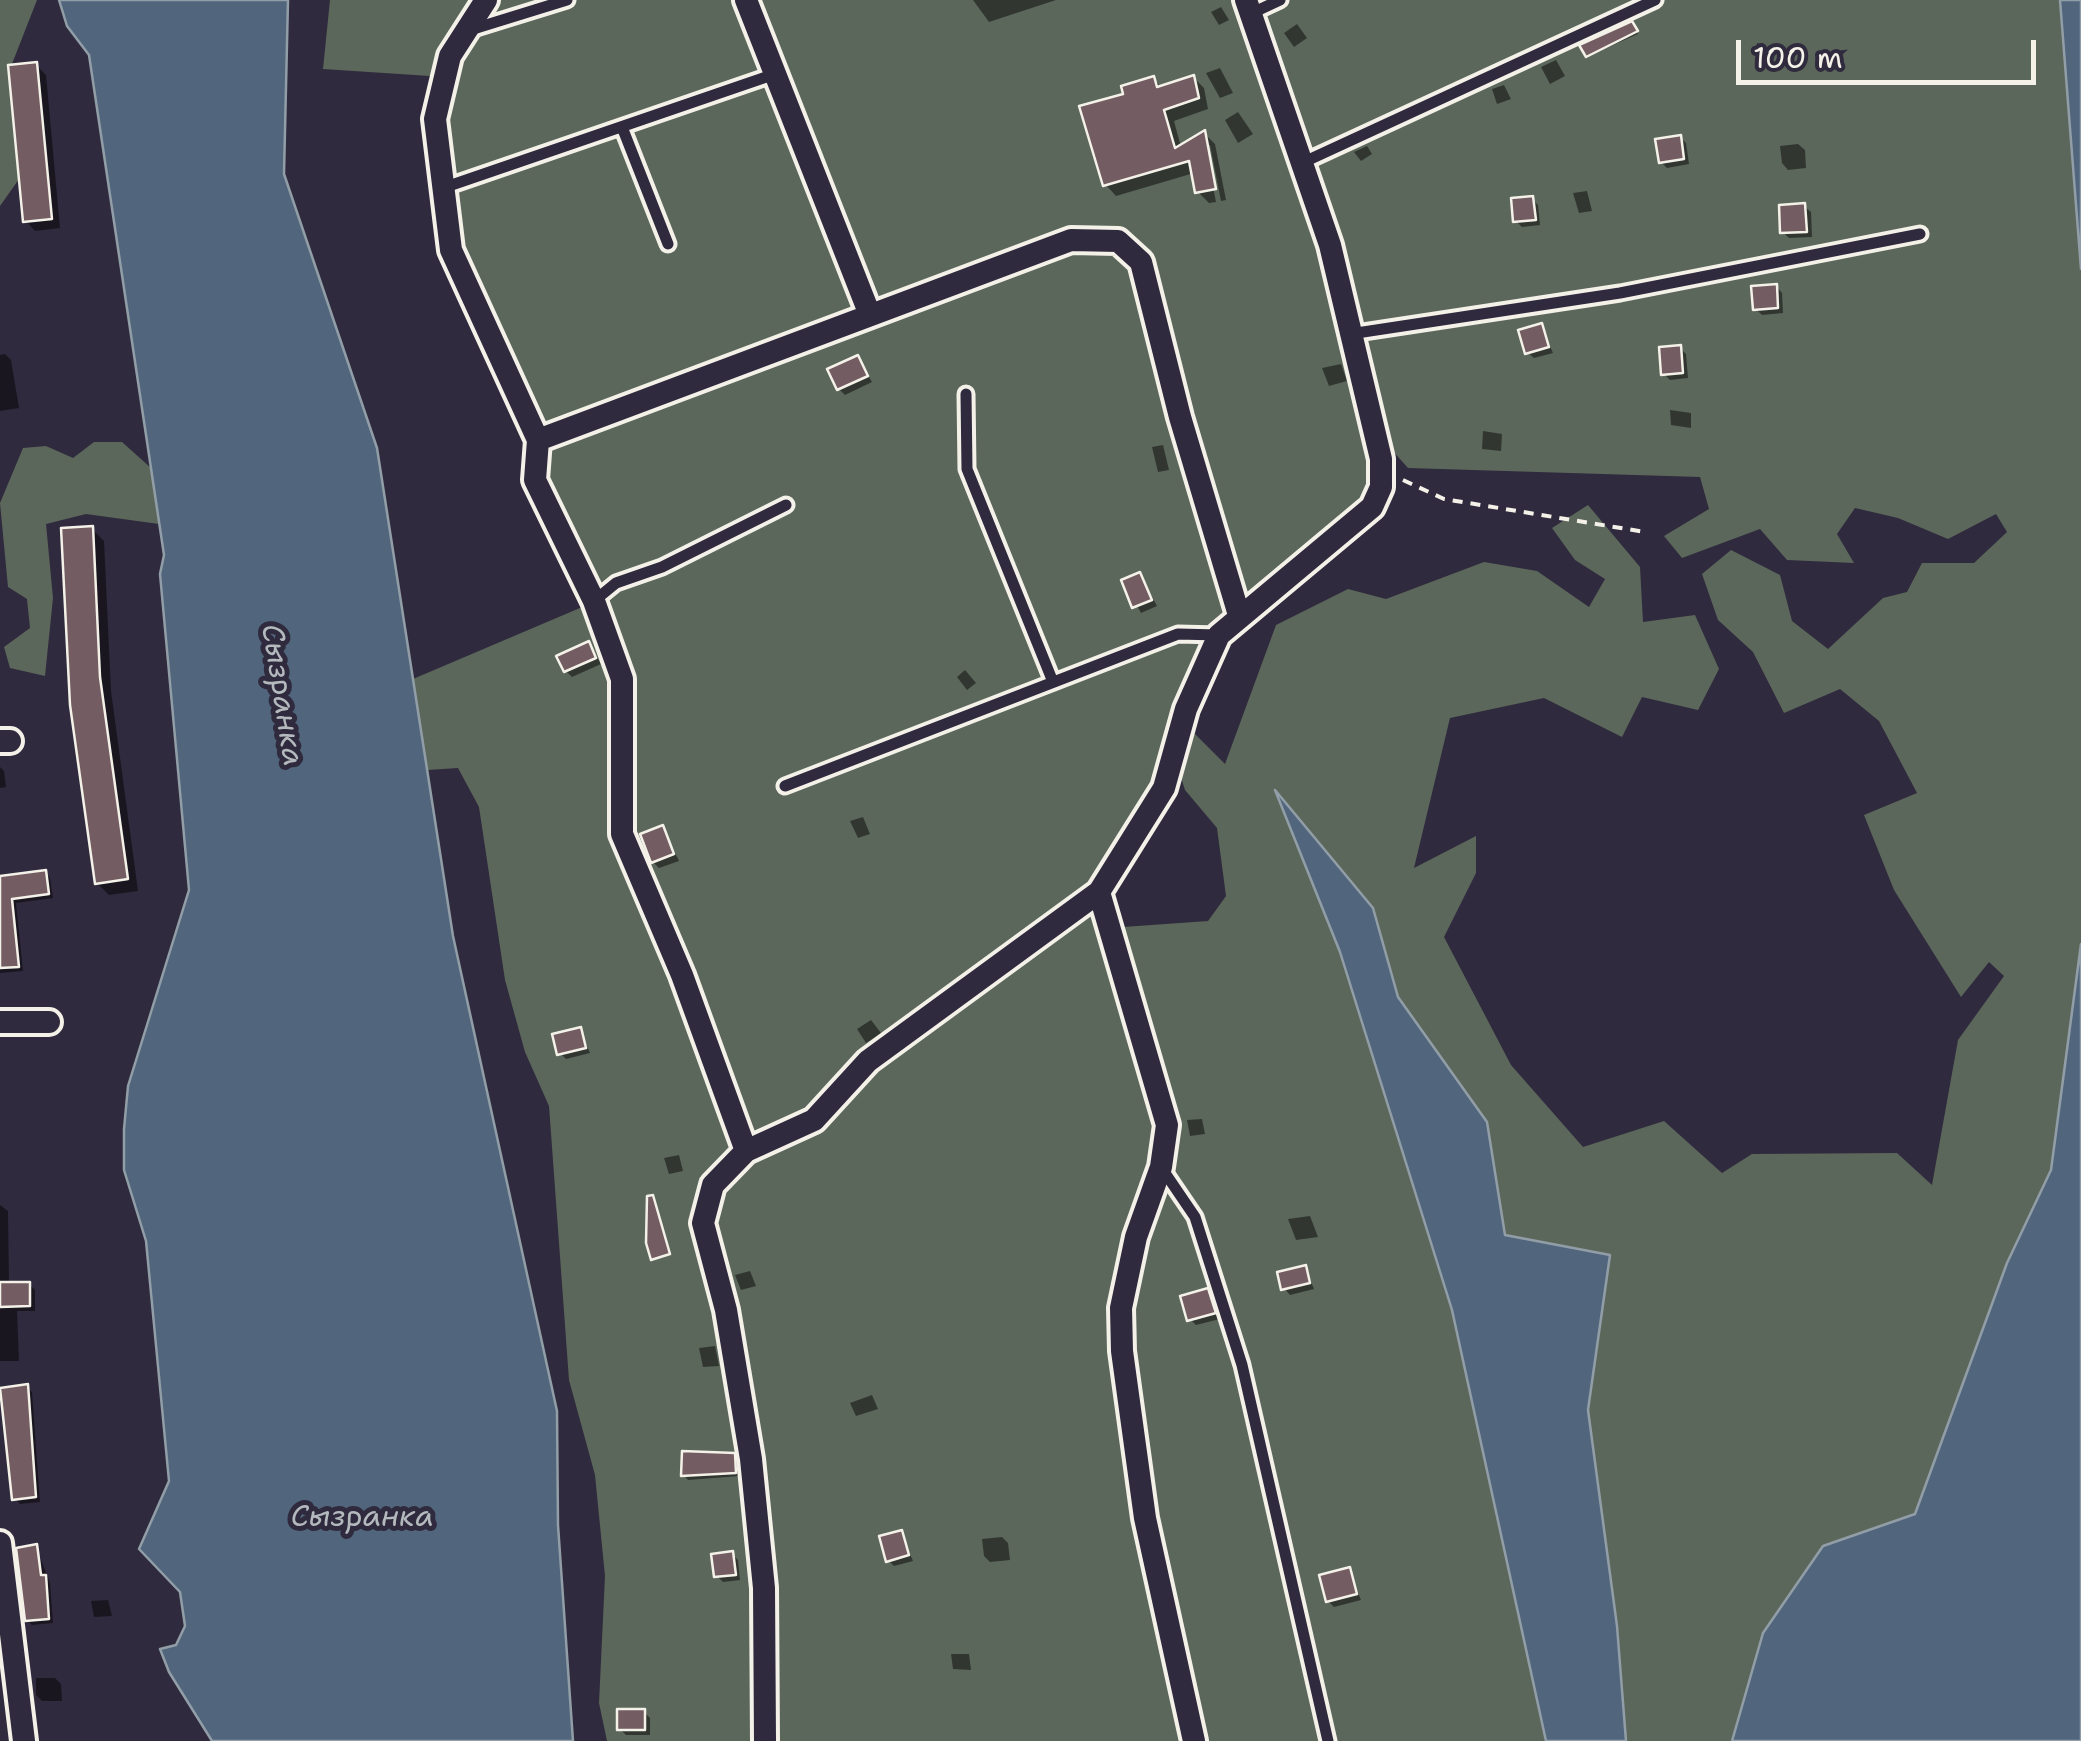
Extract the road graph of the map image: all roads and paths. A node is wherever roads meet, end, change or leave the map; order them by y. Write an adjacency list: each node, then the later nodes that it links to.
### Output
1 (486, 0): 7 (street)
2 (567, 0): 7 (lane)
3 (746, 0): 8 (street)
4 (1280, 0): 6 (lane)
5 (1655, 0): 10 (lane)
6 (1248, 7): 10 (street)
7 (466, 31): 11 (street)
8 (775, 74): 9 (lane); 14 (street)
9 (622, 127): 11 (lane); 13 (lane)
10 (1304, 162): 15 (street)
11 (440, 189): 17 (street)
12 (1920, 234): 15 (lane)
13 (668, 244)
14 (870, 315): 17 (street); 22 (street)
15 (1350, 334): 18 (street)
16 (966, 394): 24 (lane)
17 (538, 440): 21 (street)
18 (1381, 469): 20 (path); 22 (street)
19 (786, 505): 21 (lane)
20 (1644, 532)
21 (594, 602): 29 (street)
22 (1239, 615): 23 (street)
23 (1219, 635): 24 (lane); 26 (street)
24 (1053, 682): 25 (lane)
25 (785, 786)
26 (1099, 892): 29 (street); 30 (street)
27 (0, 1022): 28 (street)
28 (49, 1022)
29 (746, 1151): 33 (street)
30 (1162, 1167): 34 (street); 35 (lane)
31 (0, 1543): 32 (street)
32 (16, 1732)
33 (765, 1741)
34 (1194, 1741)
35 (1328, 1741)

